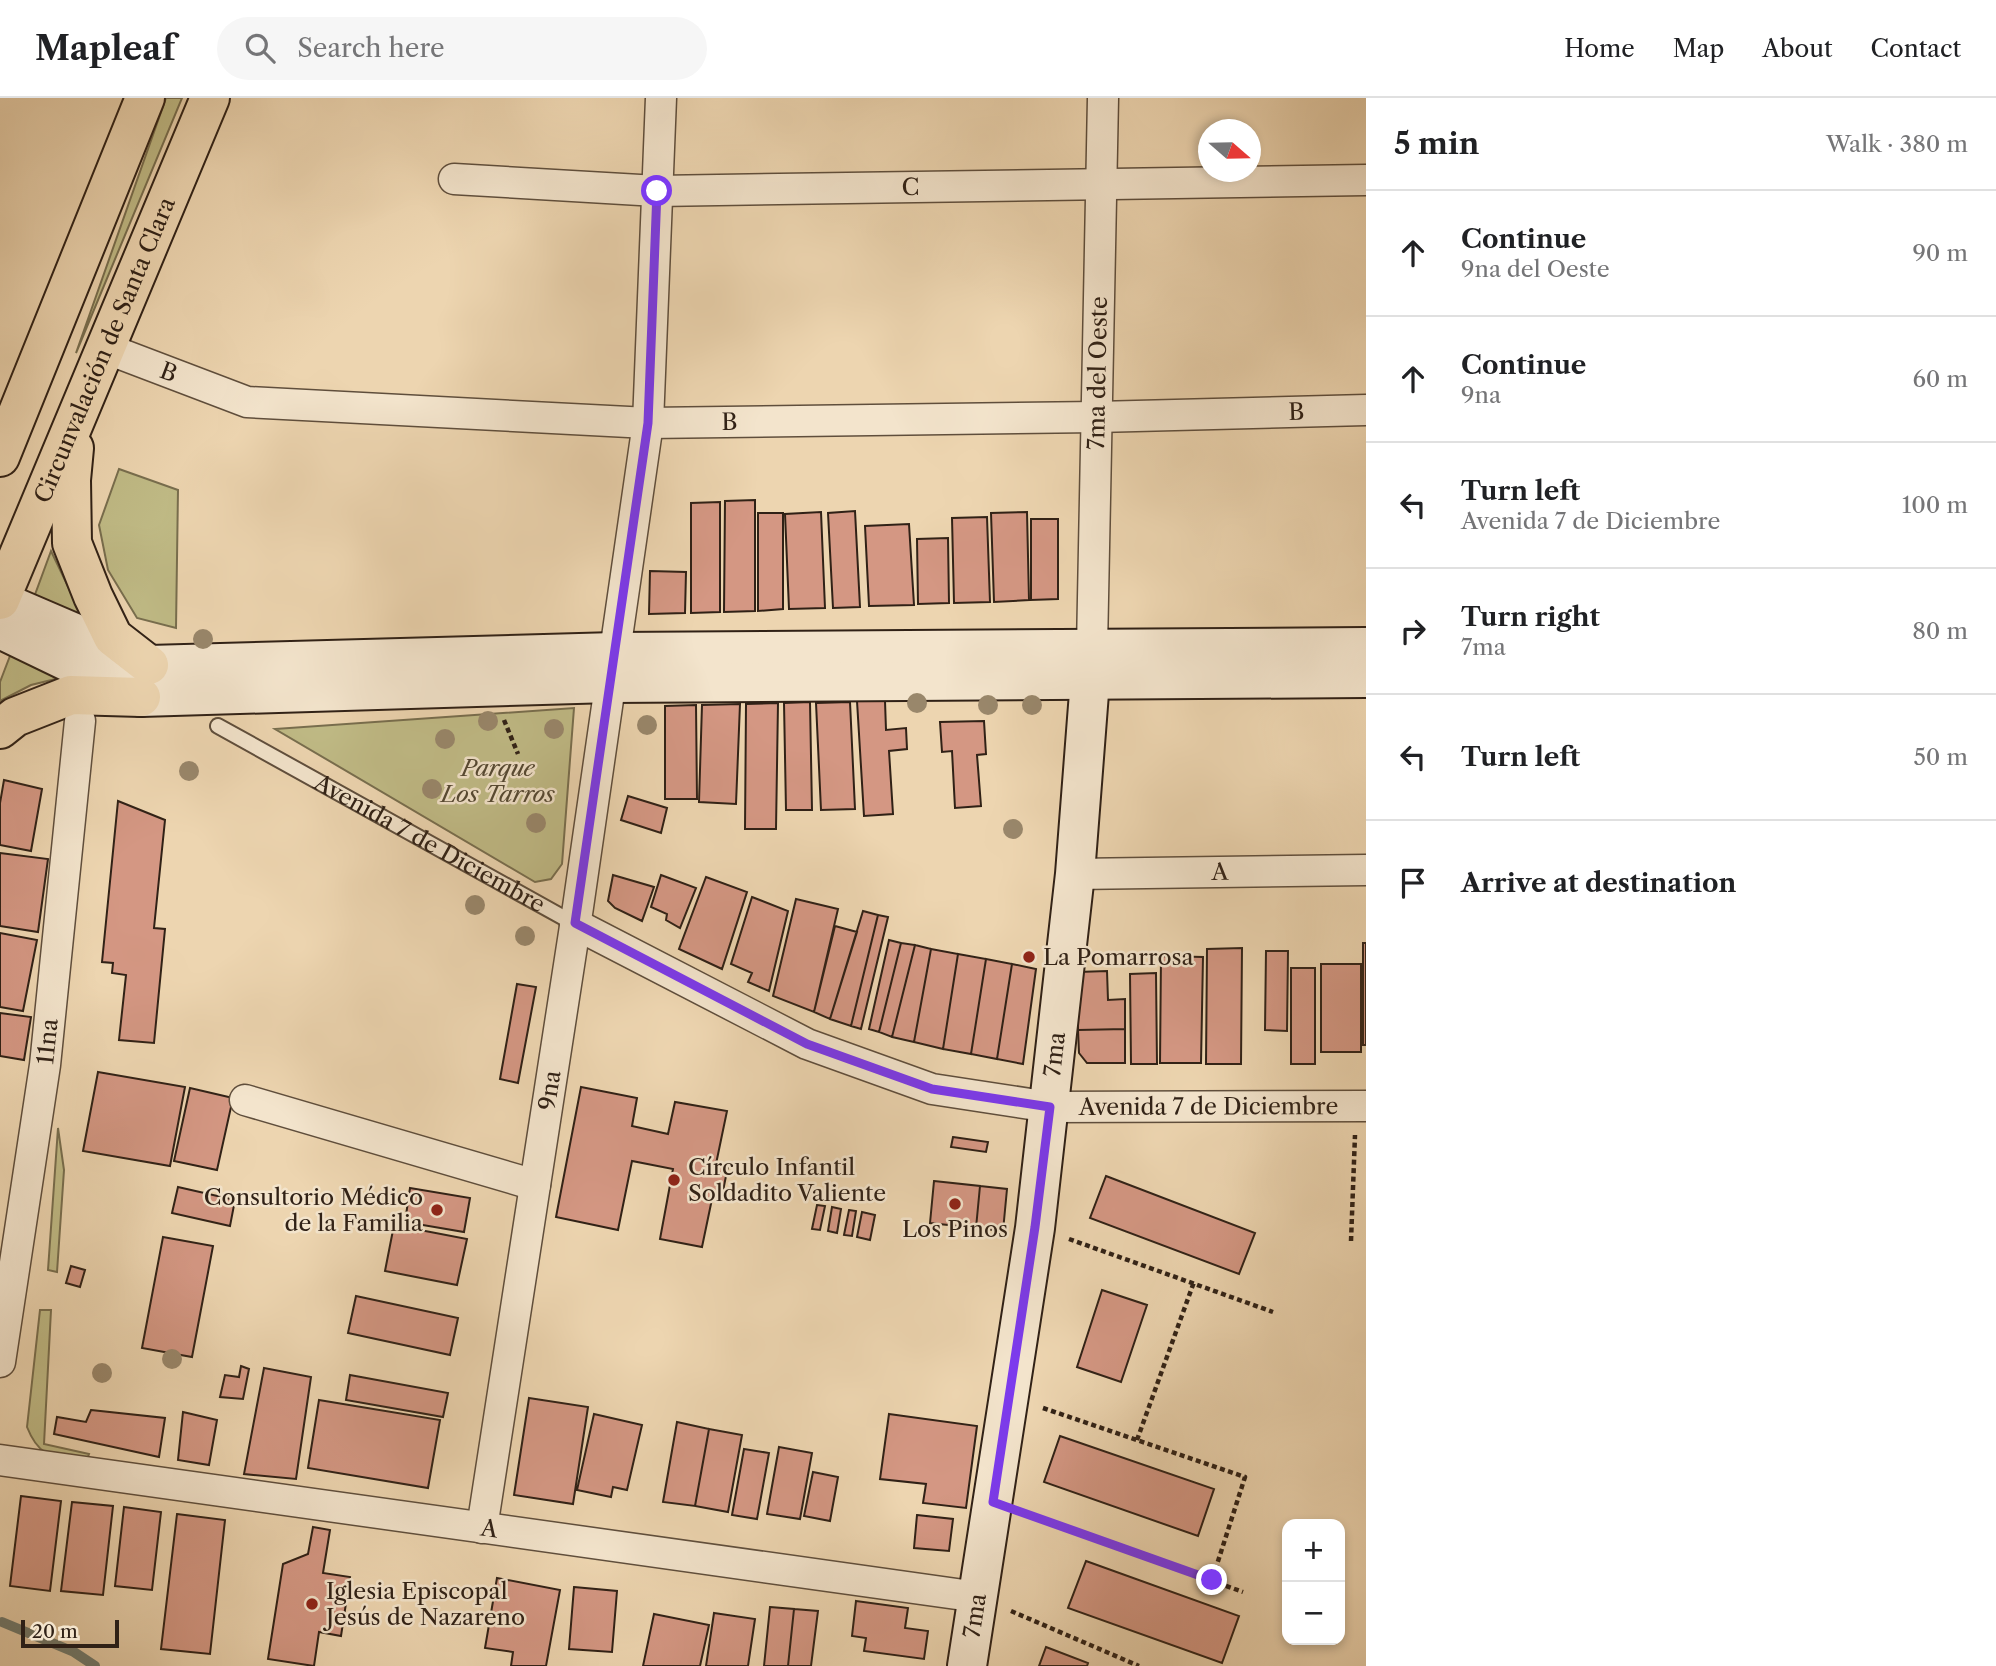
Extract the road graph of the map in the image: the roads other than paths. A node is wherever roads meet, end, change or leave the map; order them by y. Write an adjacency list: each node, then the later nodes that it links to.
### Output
1 (145, 98): 10 (highway)
2 (210, 98): 9 (highway, Circunvalación de Santa Clara)
3 (661, 98): 8 (street, 9na)
4 (1103, 98): 7 (street, 7ma del Oeste)
5 (454, 179): 8 (street, C)
6 (1366, 180): 7 (street, C)
7 (1101, 185): 8 (street, C); 14 (street, 7ma del Oeste)
8 (657, 191): 15 (street, 9na)
9 (105, 348): 12 (highway, Circunvalación de Santa Clara); 15 (street, B)
10 (34, 376): 11 (highway); 16 (highway)
11 (0, 410)
12 (79, 410): 17 (highway, Circunvalación de Santa Clara); 23 (highway)
13 (1366, 410): 14 (street, B)
14 (1097, 417): 15 (street, B); 20 (street, 7ma del Oeste)
15 (648, 423): 21 (street, 9na)
16 (0, 457)
17 (0, 600): 23 (main road)
18 (0, 629): 23 (main road)
19 (1366, 646): 20 (main road)
20 (1092, 664): 21 (main road); 22 (main road); 28 (main road, 7ma)
21 (613, 667): 23 (main road); 29 (street, 9na)
22 (1366, 678)
23 (145, 681): 26 (highway)
24 (80, 721): 34 (street, 11na)
25 (218, 726): 29 (lane, Avenida 7 de Diciembre)
26 (0, 729)
27 (1366, 870): 28 (street, A)
28 (1075, 874): 32 (main road, 7ma)
29 (575, 923): 32 (street, Avenida 7 de Diciembre); 33 (street, 9na)
30 (246, 1100): 33 (street)
31 (1361, 1106): 32 (street, Avenida 7 de Diciembre)
32 (1050, 1107): 37 (main road, 7ma)
33 (535, 1185): 36 (street, 9na)
34 (0, 1362)
35 (0, 1460): 36 (street, A)
36 (482, 1528): 37 (street, A)
37 (978, 1597): 38 (main road, 7ma)
38 (967, 1666)

